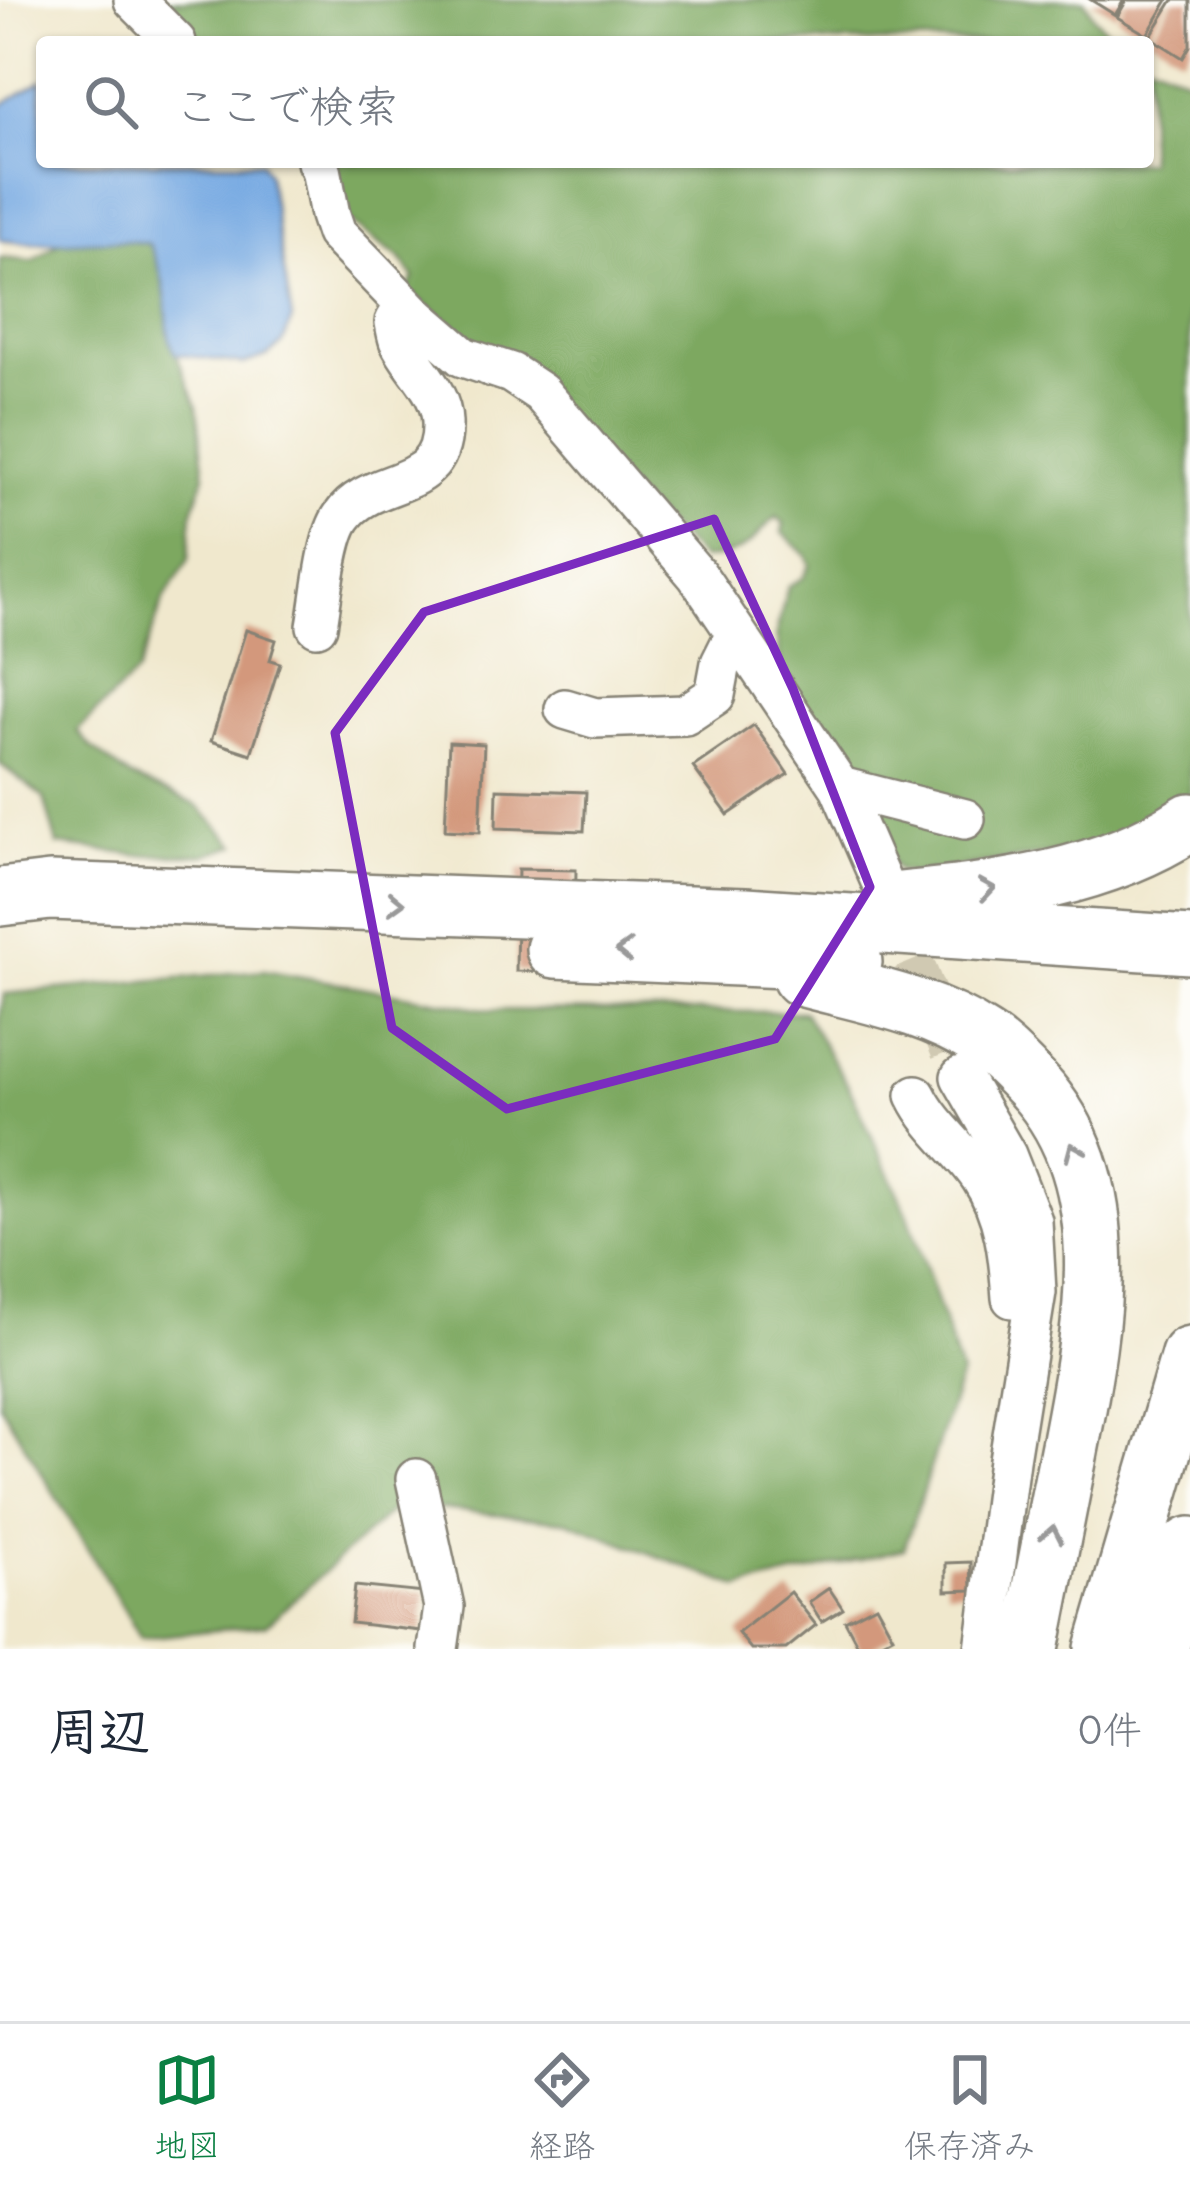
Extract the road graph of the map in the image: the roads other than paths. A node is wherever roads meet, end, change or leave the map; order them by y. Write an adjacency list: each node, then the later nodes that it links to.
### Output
1 (134, 0): 2 (street)
2 (170, 36)
3 (319, 168): 4 (street)
4 (405, 305): 5 (street); 6 (street)
5 (317, 626)
6 (736, 633): 7 (street); 8 (street)
7 (565, 709)
8 (840, 787): 9 (street); 11 (street)
9 (965, 819)
10 (1190, 822): 14 (highway, one-way to 10)
11 (880, 879)
12 (0, 896): 14 (highway, one-way to 14)
13 (0, 927): 14 (highway, one-way to 13)
14 (743, 936): 15 (highway); 16 (highway); 25 (highway, one-way to 14)
15 (1190, 945)
16 (1190, 980)
17 (961, 1077): 20 (street)
18 (916, 1095): 20 (street)
19 (1190, 1355): 26 (highway)
20 (1018, 1405): 24 (street)
21 (416, 1479): 23 (street)
22 (1190, 1546): 27 (highway)
23 (437, 1649)
24 (985, 1649)
25 (1030, 1649)
26 (1104, 1649)
27 (1160, 1649)

